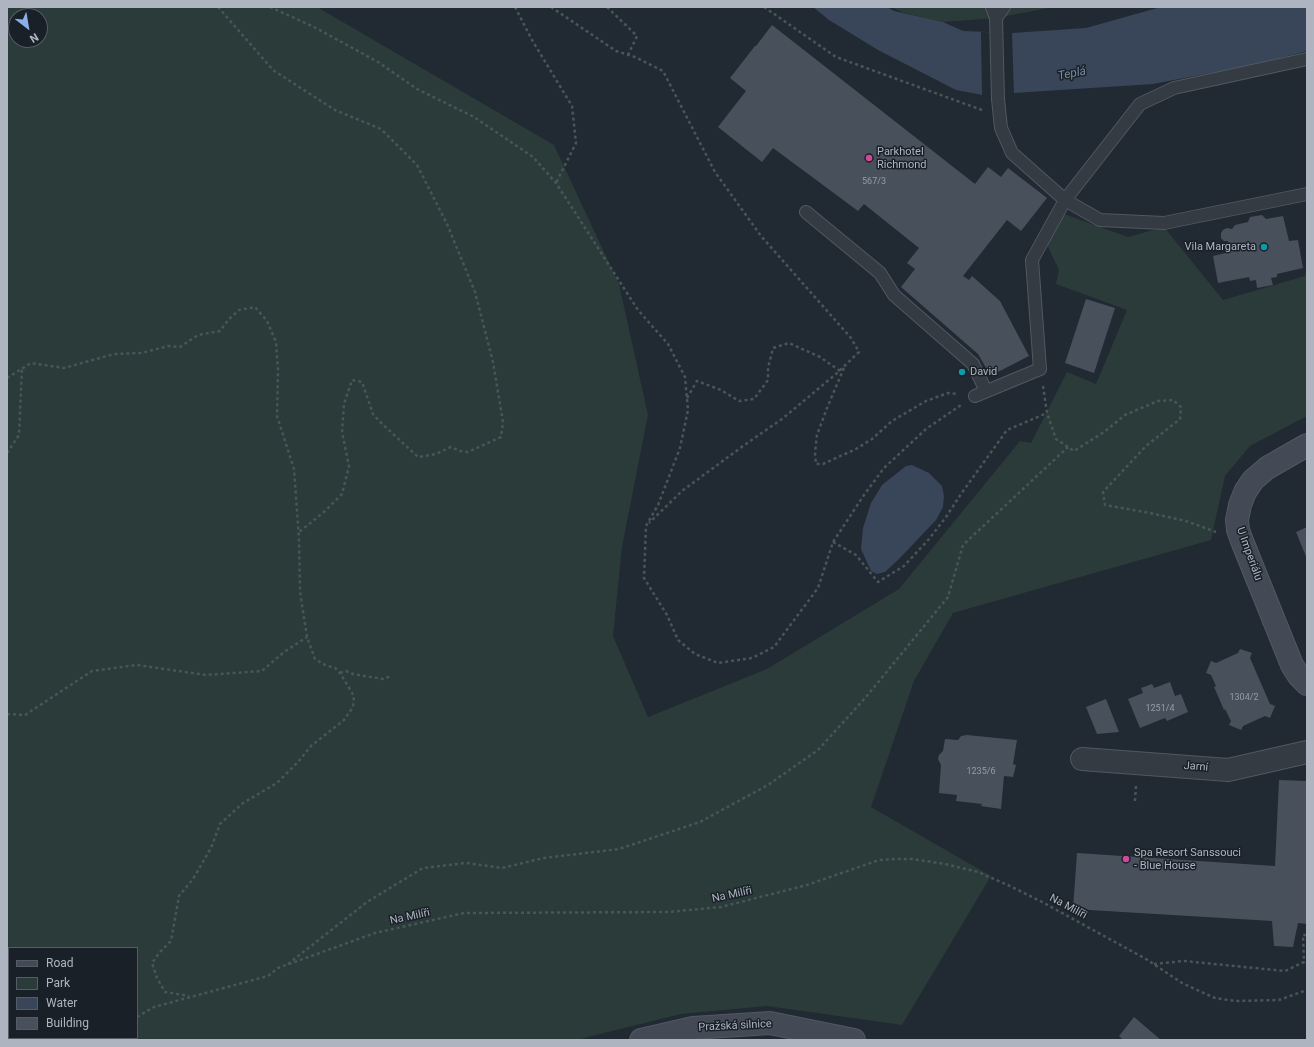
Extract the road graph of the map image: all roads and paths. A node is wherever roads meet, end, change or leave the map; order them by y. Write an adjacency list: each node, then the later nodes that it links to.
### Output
1 (218, 7): 29 (path)
2 (270, 7): 12 (path)
3 (515, 7): 12 (path)
4 (551, 7): 9 (path)
5 (608, 7): 9 (path)
6 (764, 7): 11 (path)
7 (1004, 7): 8 (lane)
8 (994, 12): 11 (lane)
9 (628, 54): 16 (path)
10 (1307, 59): 14 (lane)
11 (1000, 117): 14 (lane)
12 (556, 183): 23 (path)
13 (1307, 194): 14 (lane)
14 (1066, 200): 18 (lane)
15 (806, 212): 21 (lane)
16 (844, 366): 19 (path); 22 (path)
17 (22, 368): 20 (path); 27 (path); 29 (path)
18 (1040, 369): 21 (lane); 24 (path)
19 (840, 371): 23 (path); 28 (path)
20 (7, 378)
21 (986, 391): 22 (lane)
22 (975, 396): 31 (path)
23 (687, 398): 28 (path)
24 (1047, 412): 26 (path); 31 (path)
25 (1307, 445): 35 (street, U Imperiálu)
26 (1068, 447): 30 (path); 43 (path)
27 (7, 454)
28 (646, 526): 31 (path)
29 (299, 532): 32 (path)
30 (1221, 533)
31 (833, 542)
32 (307, 637): 33 (path); 36 (path)
33 (340, 673): 34 (path); 45 (path)
34 (391, 676)
35 (1307, 684)
36 (7, 714)
37 (1307, 752): 38 (street, Jarní)
38 (1082, 759)
39 (1136, 779): 40 (path)
40 (1135, 800)
41 (1307, 935): 42 (path)
42 (1154, 964): 43 (path, Na Milíři); 44 (path, Na Milíři)
43 (286, 966): 45 (path, Na Milíři)
44 (1307, 990)
45 (192, 996): 46 (path, Na Milíři)
46 (138, 1016)
47 (640, 1040): 48 (street, Pražská silnice)
48 (854, 1040)

